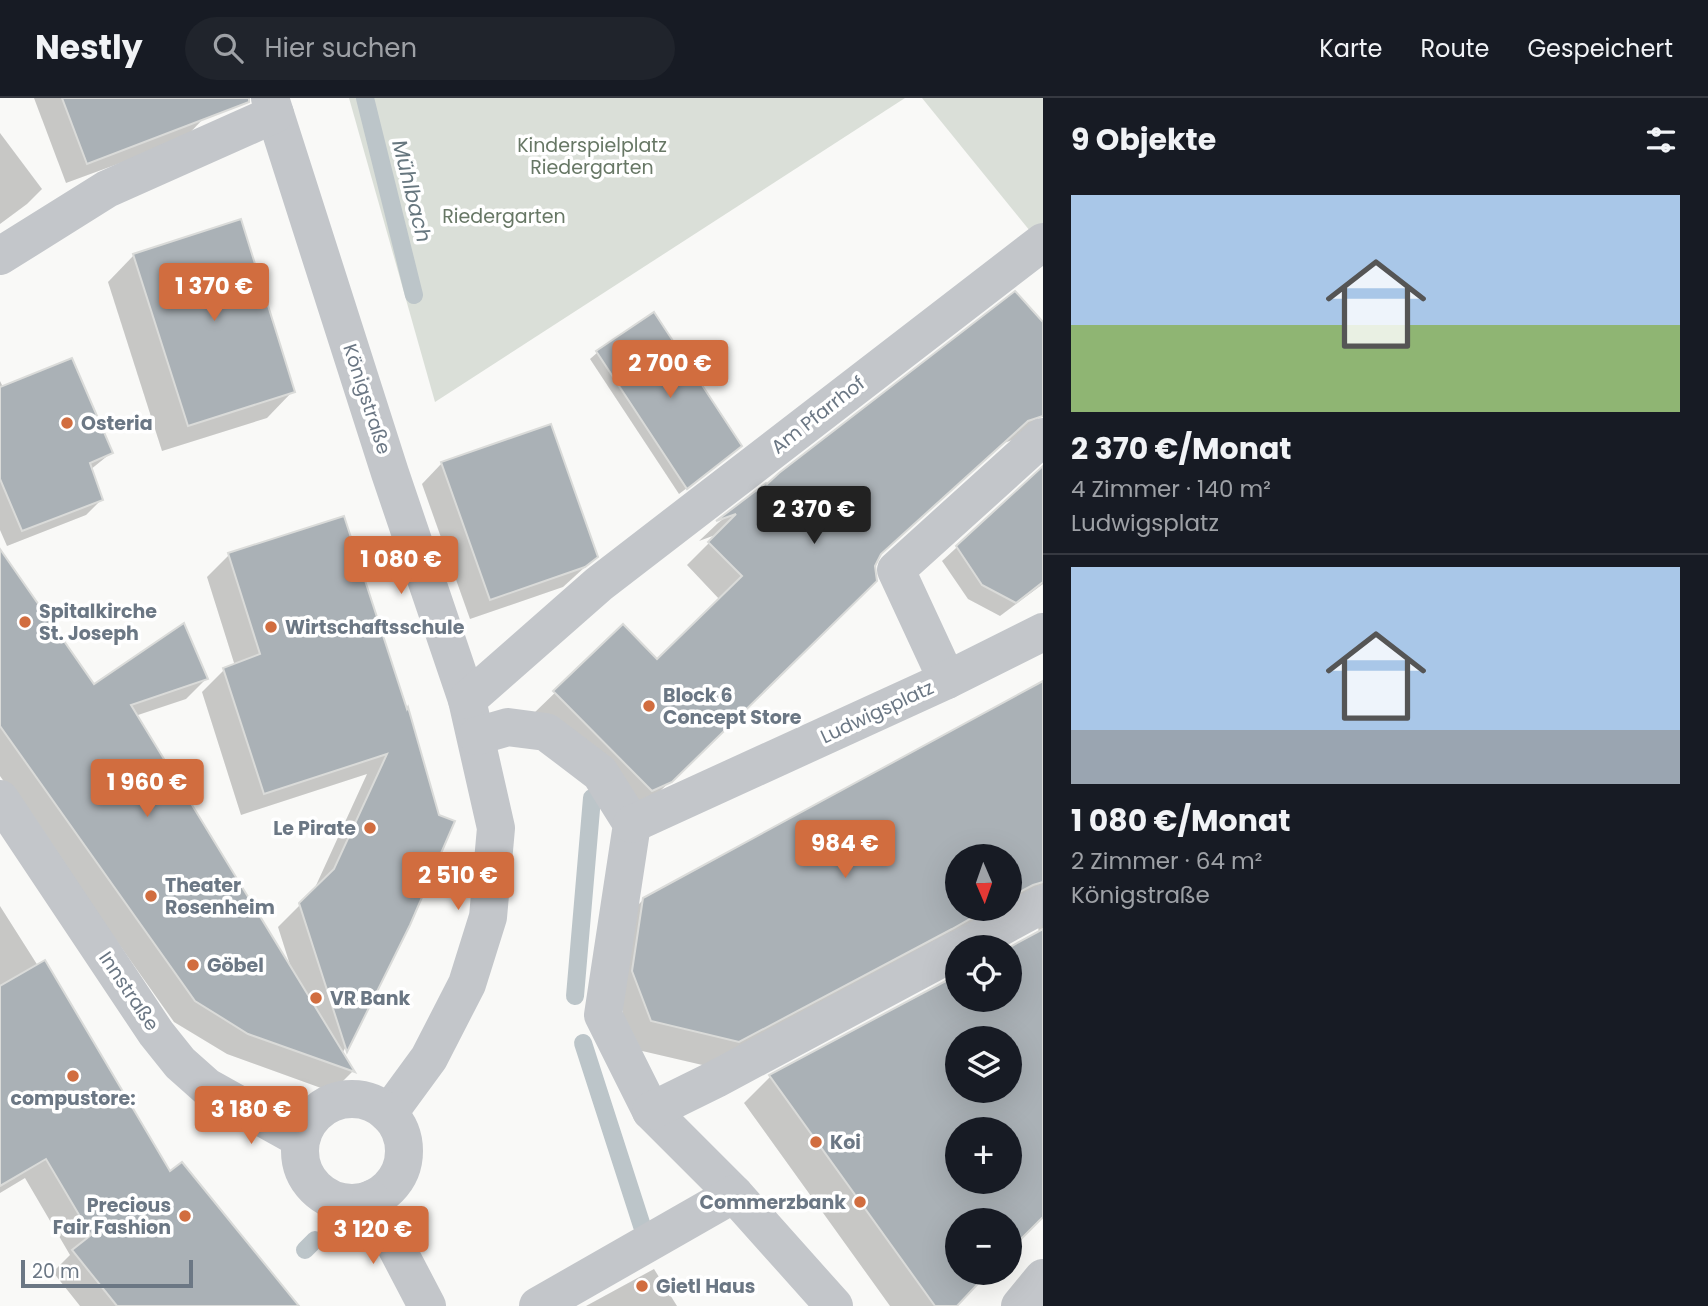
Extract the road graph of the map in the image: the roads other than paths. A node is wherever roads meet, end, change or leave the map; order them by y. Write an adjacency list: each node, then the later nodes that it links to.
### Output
1 (273, 106): 3 (street); 7 (street, Königstraße)
2 (1043, 242): 7 (street, Am Pfarrhof)
3 (0, 256)
4 (1043, 437): 6 (street, Ludwigsplatz)
5 (1043, 632): 6 (street)
6 (947, 680): 9 (street, Ludwigsplatz)
7 (472, 718): 9 (street); 14 (street)
8 (0, 799): 15 (street, Innstraße)
9 (632, 824): 13 (street)
10 (1043, 904): 11 (street)
11 (986, 935)
12 (945, 956): 13 (street)
13 (651, 1111): 16 (street)
14 (388, 1114): 15 (street); 17 (street)
15 (301, 1139): 17 (street)
16 (734, 1194): 20 (street); 21 (street)
17 (371, 1199): 19 (street)
18 (1043, 1279): 22 (street)
19 (427, 1306)
20 (538, 1306)
21 (834, 1306)
22 (1020, 1306)

